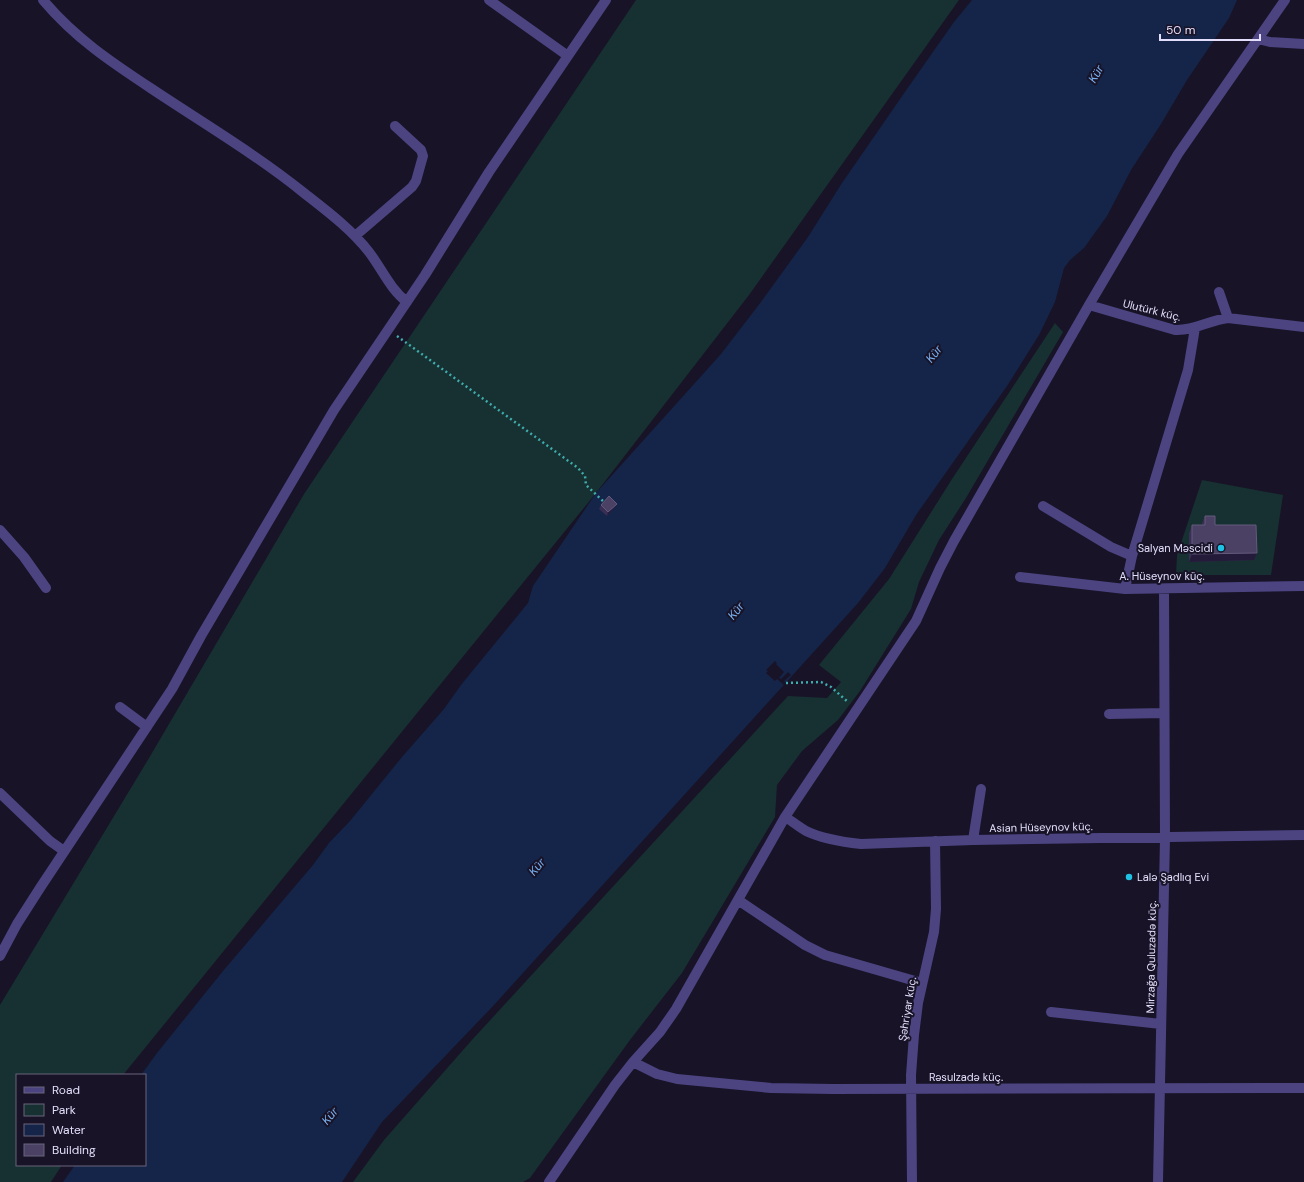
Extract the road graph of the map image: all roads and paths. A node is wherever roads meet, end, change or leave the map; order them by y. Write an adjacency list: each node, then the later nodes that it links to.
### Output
1 (43, 0): 9 (street)
2 (489, 0): 7 (street)
3 (606, 0): 7 (street)
4 (1285, 0): 5 (street)
5 (1258, 39): 6 (street); 12 (street)
6 (1304, 44)
7 (568, 56): 11 (street)
8 (395, 126): 9 (street)
9 (355, 236): 11 (street)
10 (1219, 292): 13 (street)
11 (407, 302): 16 (street)
12 (1089, 305): 15 (street, Ulutürk küç.); 28 (street)
13 (1228, 318): 14 (street, Ulutürk küç.); 15 (street, Ulutürk küç.)
14 (1304, 327)
15 (1195, 328): 20 (street)
16 (389, 330): 17 (path); 31 (street)
17 (605, 503)
18 (1043, 506): 20 (street)
19 (0, 530): 23 (street)
20 (1132, 556): 24 (street)
21 (1020, 577): 24 (street, A. Hüseynov küç.)
22 (1304, 586): 25 (street, A. Hüseynov küç.)
23 (46, 588)
24 (1125, 589): 25 (street, A. Hüseynov küç.)
25 (1164, 589): 29 (street, Mirzağa Quluzadə küç.)
26 (786, 683): 28 (path)
27 (120, 707): 31 (street)
28 (858, 710): 34 (street)
29 (1164, 713): 30 (street); 36 (street, Mirzağa Quluzadə küç.)
30 (1110, 714)
31 (147, 727): 39 (street)
32 (981, 789): 37 (street)
33 (0, 793): 39 (street)
34 (785, 817): 38 (street, Asian Hüseynov küç.); 40 (street)
35 (1304, 835): 36 (street, Asian Hüseynov küç.)
36 (1165, 838): 37 (street, Asian Hüseynov küç.); 44 (street, Mirzağa Quluzadə küç.)
37 (973, 840): 38 (street, Asian Hüseynov küç.)
38 (936, 841): 42 (street, Şəhriyar küç.)
39 (64, 851): 41 (street)
40 (738, 900): 42 (street); 45 (street)
41 (0, 956)
42 (922, 983): 48 (street, Şəhriyar küç.)
43 (1051, 1012): 44 (street)
44 (1162, 1024): 46 (street, Mirzağa Quluzadə küç.)
45 (633, 1062): 48 (street, Rəsulzadə küç.); 49 (street)
46 (1160, 1088): 47 (street, Rəsulzadə küç.); 48 (street, Rəsulzadə küç.); 51 (street, Mirzağa Quluzadə küç.)
47 (1304, 1088)
48 (912, 1089): 50 (street, Şəhriyar küç.)
49 (549, 1182)
50 (912, 1182)
51 (1158, 1182)

